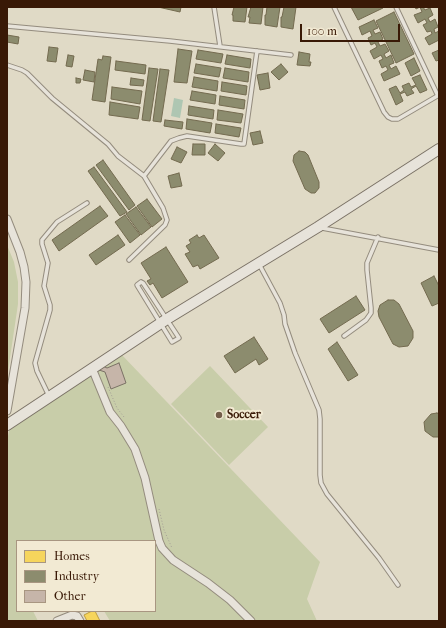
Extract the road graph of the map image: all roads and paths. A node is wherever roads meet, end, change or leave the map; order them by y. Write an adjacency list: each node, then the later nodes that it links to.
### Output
1 (214, 7): 5 (lane)
2 (334, 7): 9 (lane)
3 (396, 7): 9 (lane)
4 (7, 26): 5 (lane)
5 (220, 46): 6 (lane)
6 (257, 51): 7 (lane); 11 (lane)
7 (291, 55)
8 (7, 65): 11 (lane)
9 (438, 96)
10 (439, 149): 14 (street)
11 (144, 176): 17 (lane)
12 (87, 203): 25 (lane)
13 (7, 219): 26 (street)
14 (318, 227): 15 (lane); 18 (street)
15 (378, 237): 16 (lane); 22 (lane)
16 (439, 250)
17 (129, 260)
18 (258, 263): 21 (street); 32 (lane)
19 (152, 297): 20 (lane); 20 (lane); 21 (lane)
20 (147, 301): 21 (lane)
21 (164, 321): 21 (lane); 23 (street)
22 (344, 336)
23 (91, 369): 24 (street); 25 (street)
24 (98, 382): 27 (path); 30 (street)
25 (50, 397): 28 (street)
26 (7, 411)
27 (125, 420)
28 (7, 426)
29 (159, 507): 31 (path)
30 (157, 543): 36 (street)
31 (174, 552)
32 (398, 585)
33 (65, 613): 34 (street); 35 (street)
34 (80, 616)
35 (57, 621)
36 (251, 621)

